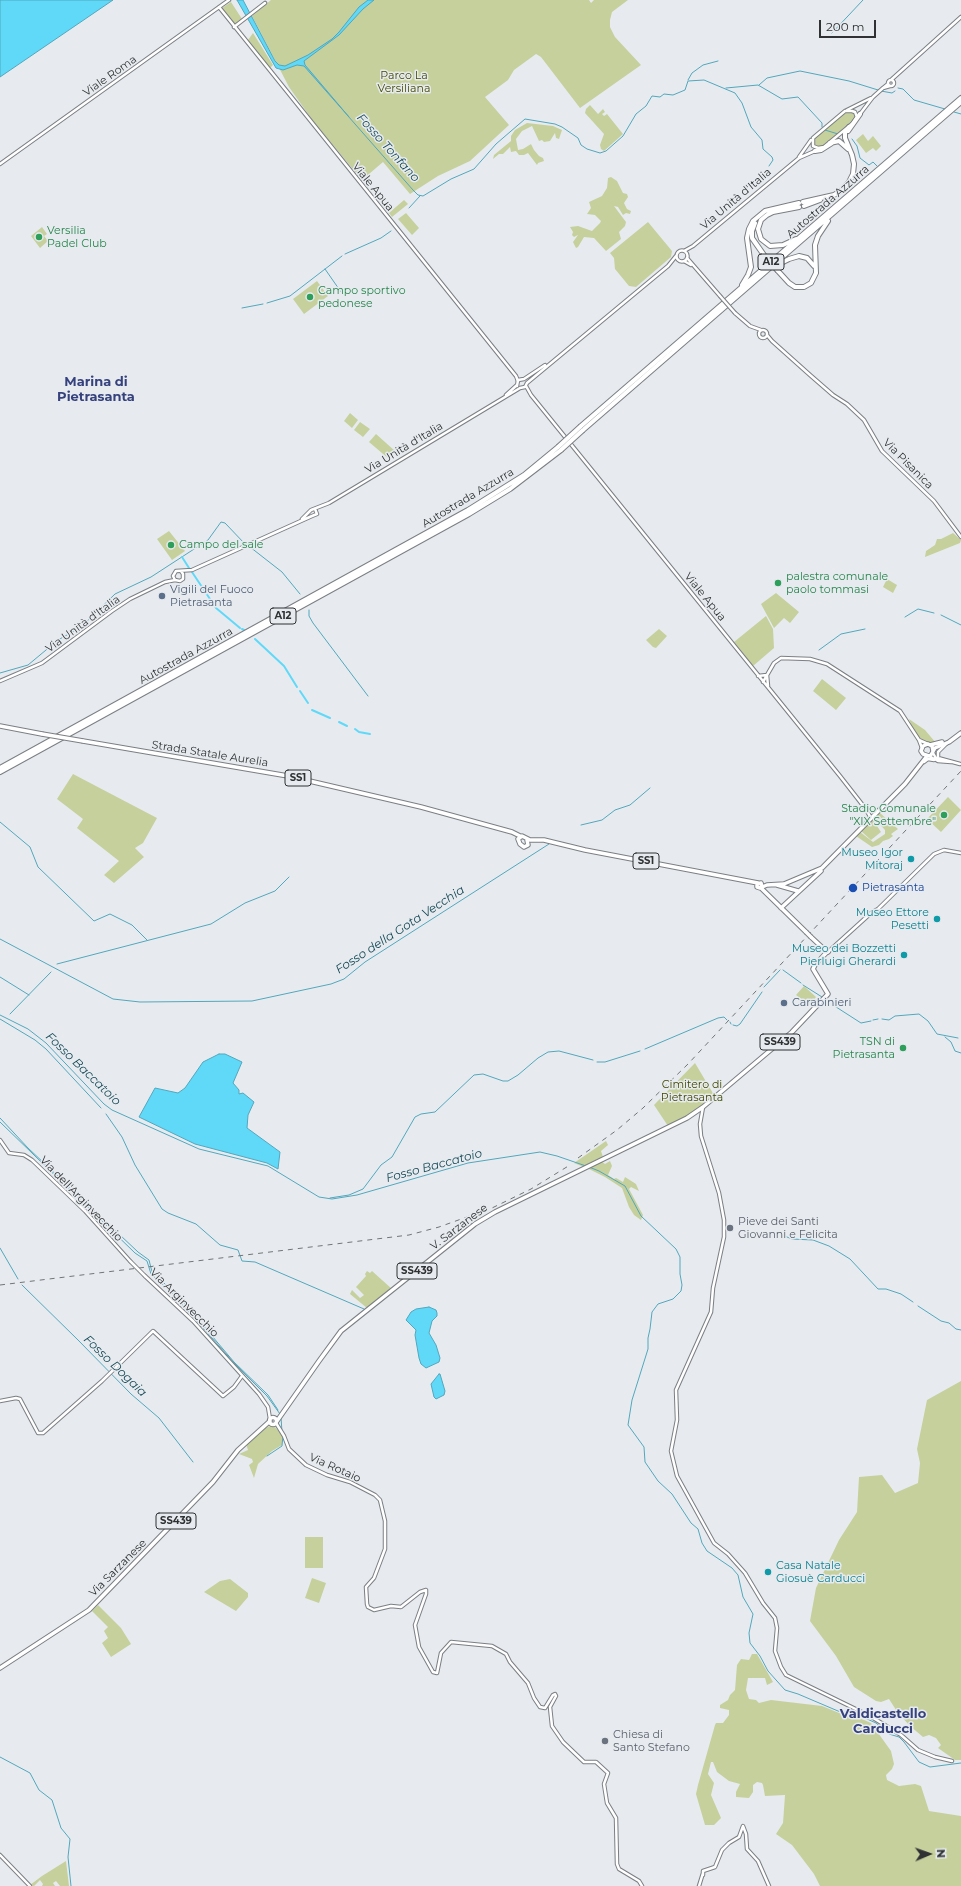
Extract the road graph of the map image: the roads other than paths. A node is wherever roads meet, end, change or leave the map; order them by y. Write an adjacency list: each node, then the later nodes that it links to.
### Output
1 (229, 0): 3 (street, Viale Roma)
2 (265, 3): 5 (street)
3 (219, 7): 5 (street, Viale Apua); 21 (street, Viale Roma)
4 (961, 16): 6 (street)
5 (234, 27): 45 (street, Viale Apua)
6 (892, 81): 7 (street); 7 (street)
7 (889, 85): 8 (street)
8 (873, 97): 11 (street, Via Unità d'Italia); 12 (street, Via Unità d'Italia)
9 (961, 98): 24 (highway, Autostrada Azzurra / A12)
10 (961, 102): 22 (highway, Autostrada Azzurra / A12)
11 (845, 111): 13 (street); 15 (street, Via Unità d'Italia)
12 (860, 114): 13 (street, Via Unità d'Italia); 19 (highway)
13 (856, 120): 14 (street, Via Unità d'Italia)
14 (849, 127): 16 (street, Via Unità d'Italia); 19 (highway)
15 (813, 138): 17 (street); 20 (street, Via Unità d'Italia)
16 (832, 142): 17 (street, Via Unità d'Italia); 18 (highway); 19 (highway)
17 (821, 148): 18 (street, Via Unità d'Italia)
18 (815, 151): 20 (street, Via Unità d'Italia)
19 (851, 152): 23 (highway)
20 (798, 158): 25 (street, Via Unità d'Italia)
21 (0, 164)
22 (843, 206): 34 (highway); 35 (highway, Autostrada Azzurra / A12)
23 (772, 211): 24 (highway); 34 (highway, bridge); 36 (highway)
24 (816, 225): 36 (highway, Autostrada Azzurra / A12)
25 (693, 246): 26 (street, Via Unità d'Italia); 27 (street)
26 (684, 250): 27 (street); 28 (street)
27 (687, 254): 29 (street)
28 (676, 256): 30 (street); 32 (street)
29 (687, 258): 31 (street); 33 (street, Via Pisanica)
30 (679, 261): 31 (street); 32 (street)
31 (684, 261): 33 (street, Via Pisanica)
32 (668, 266): 43 (street)
33 (693, 266): 37 (street, Via Pisanica, bridge)
34 (778, 271): 35 (highway)
35 (765, 273): 49 (highway, Autostrada Azzurra / A12)
36 (733, 294): 49 (highway, Autostrada Azzurra / A12)
37 (754, 328): 38 (street, Via Pisanica); 39 (street, Via Pisanica)
38 (762, 330): 39 (street); 40 (street, Via Pisanica)
39 (759, 333): 41 (street, Via Pisanica)
40 (767, 335): 41 (street); 42 (street, Via Pisanica)
41 (764, 338): 42 (street, Via Pisanica)
42 (772, 341): 55 (street, Via Pisanica)
43 (557, 357): 44 (street); 47 (street)
44 (524, 379): 45 (street); 47 (street)
45 (519, 380): 46 (street)
46 (517, 385): 47 (street); 48 (street)
47 (524, 386): 48 (street); 63 (street, Viale Apua)
48 (501, 399): 51 (street, Via Unità d'Italia)
49 (582, 428): 50 (highway, Autostrada Azzurra / A12, bridge)
50 (559, 448): 79 (highway, Autostrada Azzurra / A12); 81 (highway, Autostrada Azzurra / A12)
51 (329, 503): 52 (street, Via Unità d'Italia); 53 (street)
52 (314, 509): 53 (street); 54 (street)
53 (317, 512): 54 (street)
54 (311, 514): 56 (street)
55 (961, 537)
56 (192, 570): 57 (street); 59 (street)
57 (181, 571): 58 (street); 59 (street)
58 (173, 575): 60 (street); 61 (street)
59 (183, 578): 60 (street)
60 (175, 580): 61 (street, Via Unità d'Italia)
61 (165, 582): 64 (street, Via Unità d'Italia)
62 (767, 675): 63 (street); 65 (street); 66 (street); 70 (street)
63 (758, 676): 65 (street, Viale Apua)
64 (0, 681)
65 (763, 682): 66 (street, Viale Apua)
66 (769, 689): 82 (street, Viale Apua)
67 (0, 726): 83 (main road, Strada Statale Aurelia / SS1, bridge)
68 (961, 733): 69 (main road)
69 (953, 739): 71 (main road); 72 (main road)
70 (919, 740): 72 (street); 73 (street)
71 (949, 742): 74 (main road); 78 (street)
72 (929, 745): 73 (main road); 74 (main road)
73 (922, 751): 74 (main road); 77 (main road)
74 (930, 754): 75 (street); 76 (street); 77 (main road)
75 (938, 761): 76 (street); 80 (street)
76 (951, 762): 78 (street)
77 (921, 764): 80 (main road)
78 (960, 764)
79 (0, 768)
80 (918, 768): 82 (main road)
81 (0, 772)
82 (873, 817): 88 (main road)
83 (519, 837): 84 (main road, Strada Statale Aurelia / SS1); 86 (main road, Strada Statale Aurelia / SS1)
84 (528, 840): 85 (main road, Strada Statale Aurelia / SS1); 86 (main road)
85 (546, 840): 86 (main road); 90 (main road, Strada Statale Aurelia / SS1)
86 (527, 846)
87 (961, 853): 93 (street)
88 (822, 868): 89 (main road); 91 (main road)
89 (778, 884): 90 (main road); 91 (main road)
90 (760, 886): 92 (main road)
91 (798, 891): 92 (main road)
92 (783, 908): 93 (main road, bridge)
93 (827, 952): 94 (main road, SS439)
94 (703, 1107): 100 (main road, V. Sarzanese / SS439); 102 (street)
95 (0, 1140): 96 (street, Via dell'Arginvecchio)
96 (130, 1261): 97 (street, Via Arginvecchio, bridge)
97 (242, 1376): 98 (street); 99 (street, Via Arginvecchio)
98 (0, 1401)
99 (270, 1412): 100 (street, Via Rotaio)
100 (273, 1421): 101 (main road, Via Sarzanese / SS439); 105 (street, Via Rotaio)
101 (0, 1668)
102 (952, 1761)
103 (0, 1855): 104 (street)
104 (30, 1886)
105 (642, 1886)
106 (699, 1886): 107 (street)
107 (769, 1886)

